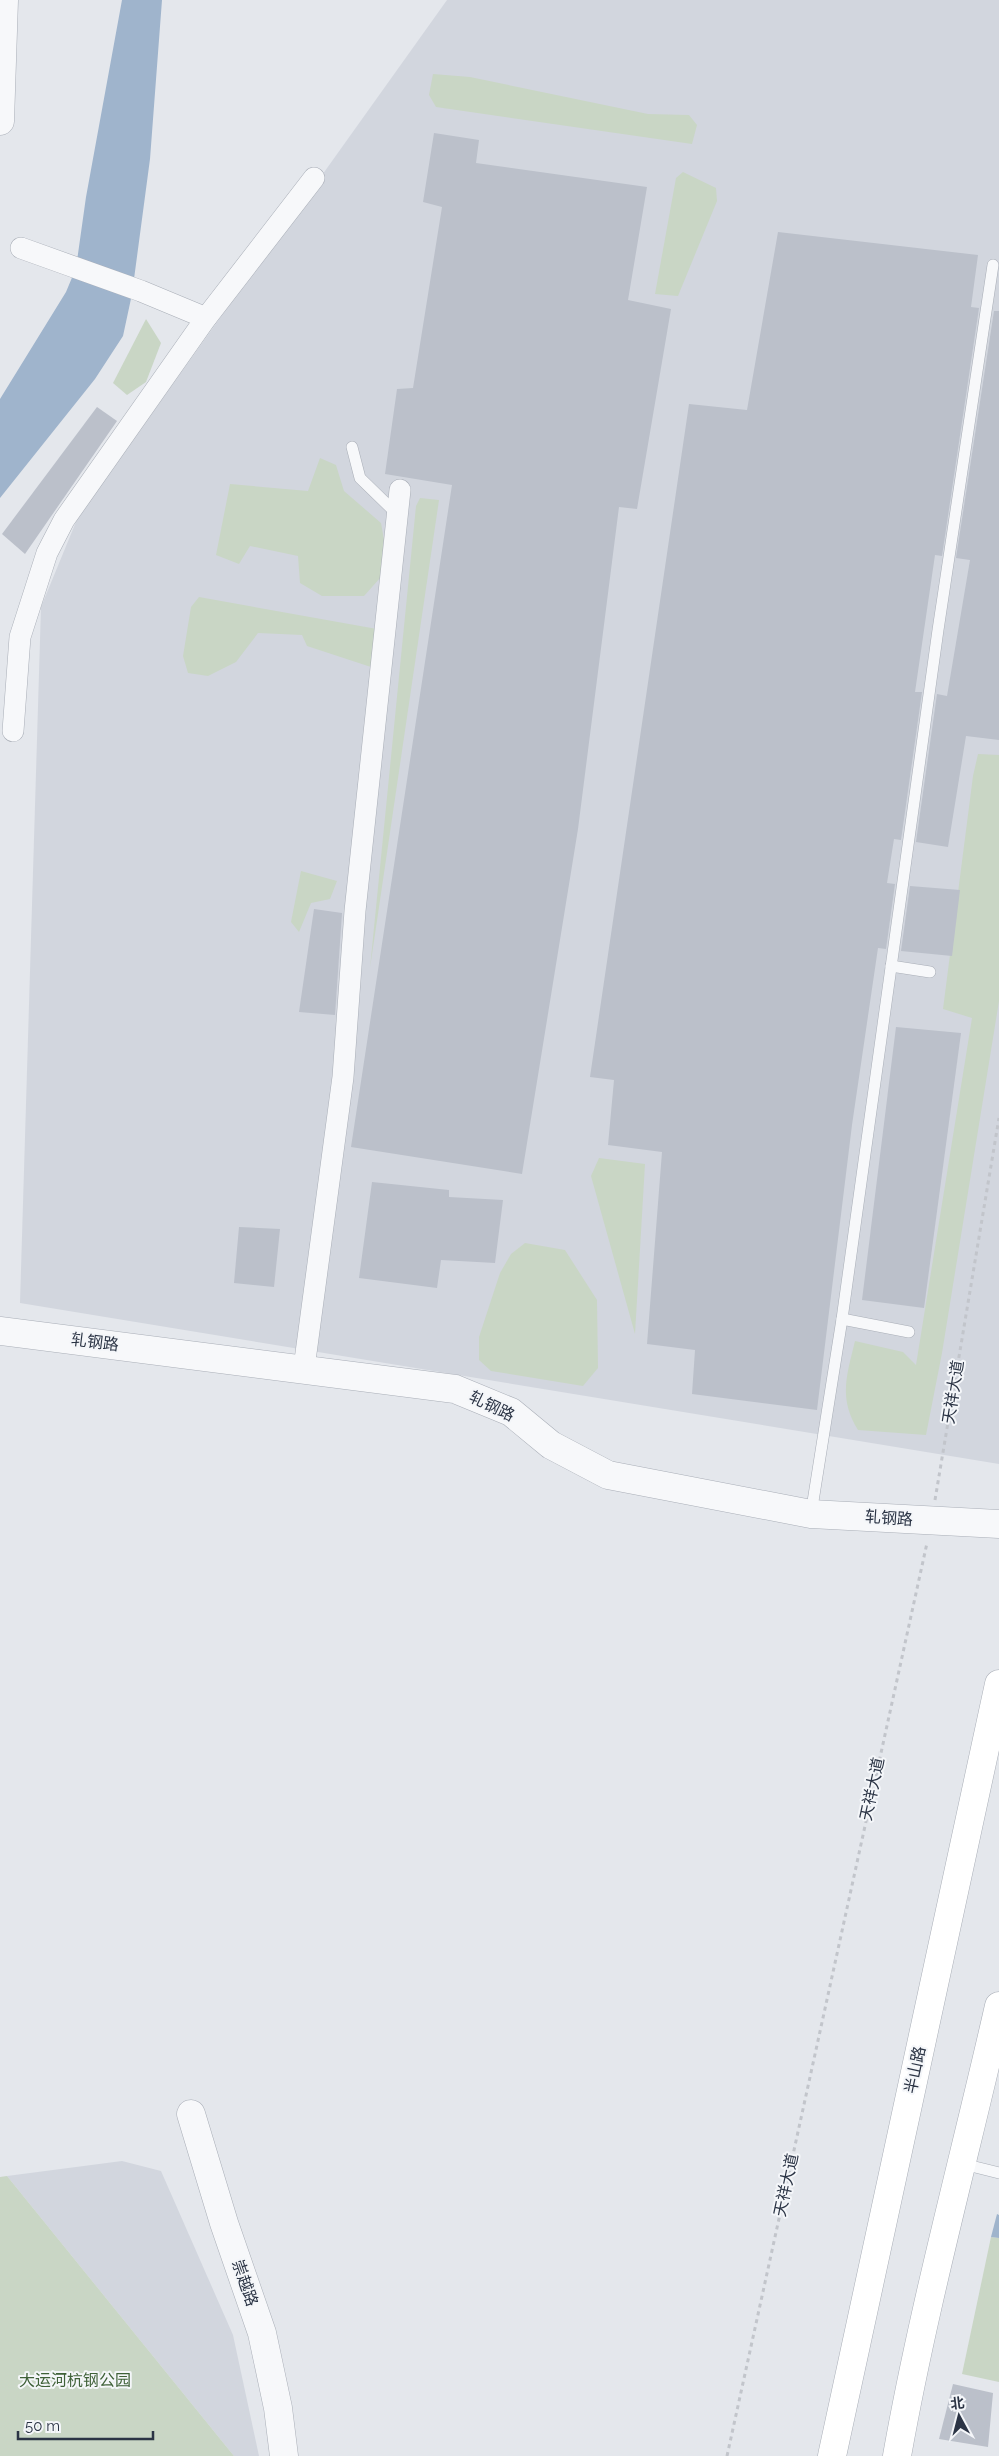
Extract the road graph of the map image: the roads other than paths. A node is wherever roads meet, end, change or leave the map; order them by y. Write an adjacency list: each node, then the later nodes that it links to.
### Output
1 (4, 0): 2 (street)
2 (0, 121)
3 (314, 178): 6 (street)
4 (21, 248): 6 (street)
5 (993, 265): 11 (lane)
6 (206, 318): 10 (street)
7 (352, 447): 9 (lane)
8 (400, 490): 9 (street)
9 (396, 513): 16 (street)
10 (13, 731)
11 (891, 966): 12 (lane); 13 (lane)
12 (930, 972)
13 (842, 1319): 15 (lane); 17 (lane)
14 (0, 1331): 16 (street, 轧钢路)
15 (909, 1332)
16 (304, 1368): 17 (street, 轧钢路)
17 (811, 1514): 18 (street, 轧钢路)
18 (999, 1524)
19 (999, 1684): 25 (main road, 半山路)
20 (999, 2006): 22 (main road)
21 (191, 2114): 24 (street, 崇越路)
22 (963, 2164): 23 (lane); 26 (main road)
23 (999, 2173)
24 (284, 2456)
25 (832, 2456)
26 (897, 2456)

